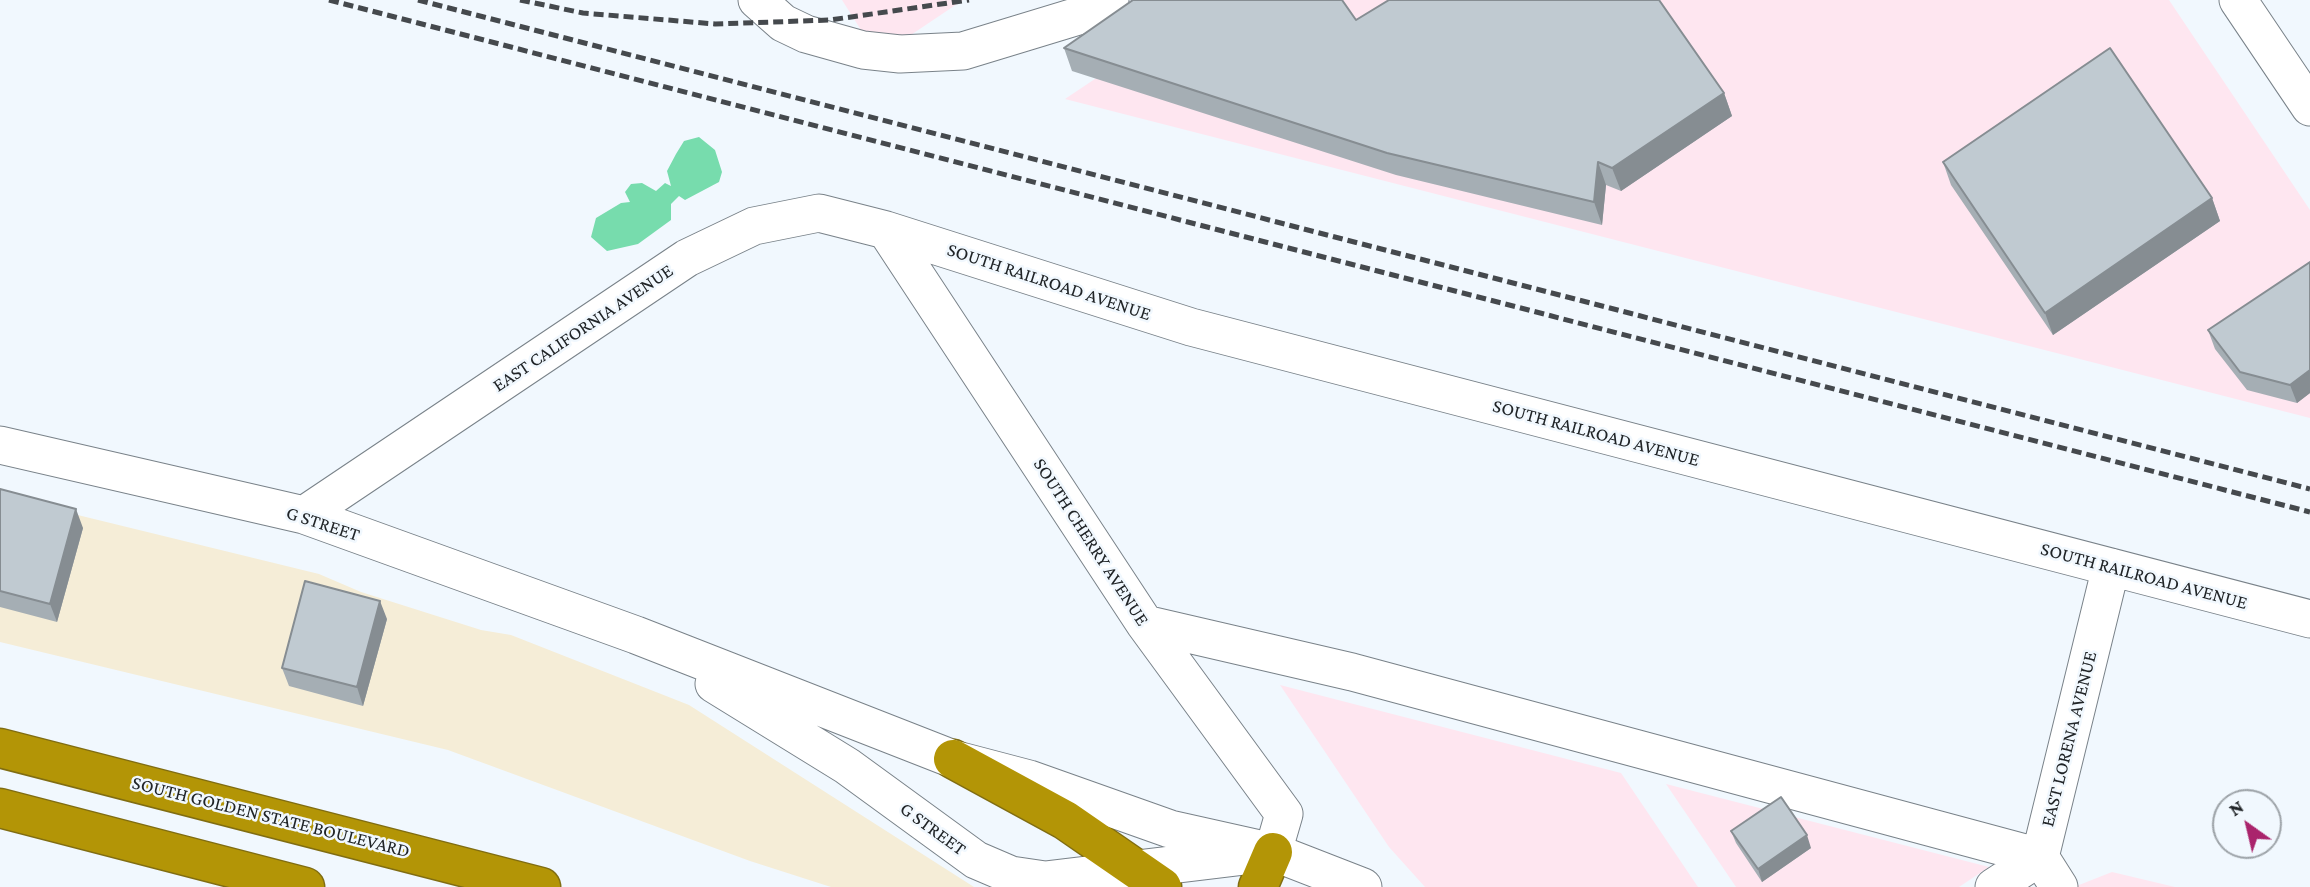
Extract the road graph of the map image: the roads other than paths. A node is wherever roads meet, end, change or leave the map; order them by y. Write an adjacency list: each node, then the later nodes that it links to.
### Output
1 (1110, 0): 3 (street)
2 (2238, 0): 4 (street)
3 (770, 12)
4 (2310, 107)
5 (886, 230): 7 (street, EAST CALIFORNIA AVENUE); 8 (street, SOUTH RAILROAD AVENUE); 10 (street, SOUTH CHERRY AVENUE)
6 (0, 445): 7 (street, G STREET)
7 (304, 515): 11 (street, G STREET)
8 (2111, 568): 9 (street, SOUTH RAILROAD AVENUE); 16 (street, EAST LORENA AVENUE)
9 (2310, 619)
10 (1145, 624): 15 (street, SOUTH CHERRY AVENUE); 16 (street)
11 (636, 635): 13 (street, G STREET); 17 (street, G STREET)
12 (0, 748): 19 (highway, SOUTH GOLDEN STATE BOULEVARD)
13 (953, 759): 15 (street, G STREET); 17 (highway)
14 (0, 808): 18 (highway)
15 (1273, 852): 17 (street, G STREET); 20 (highway); 21 (street, G STREET)
16 (2049, 872): 22 (street)
17 (1150, 877)
18 (305, 887)
19 (541, 887)
20 (1258, 887)
21 (1363, 887)
22 (1994, 887)

